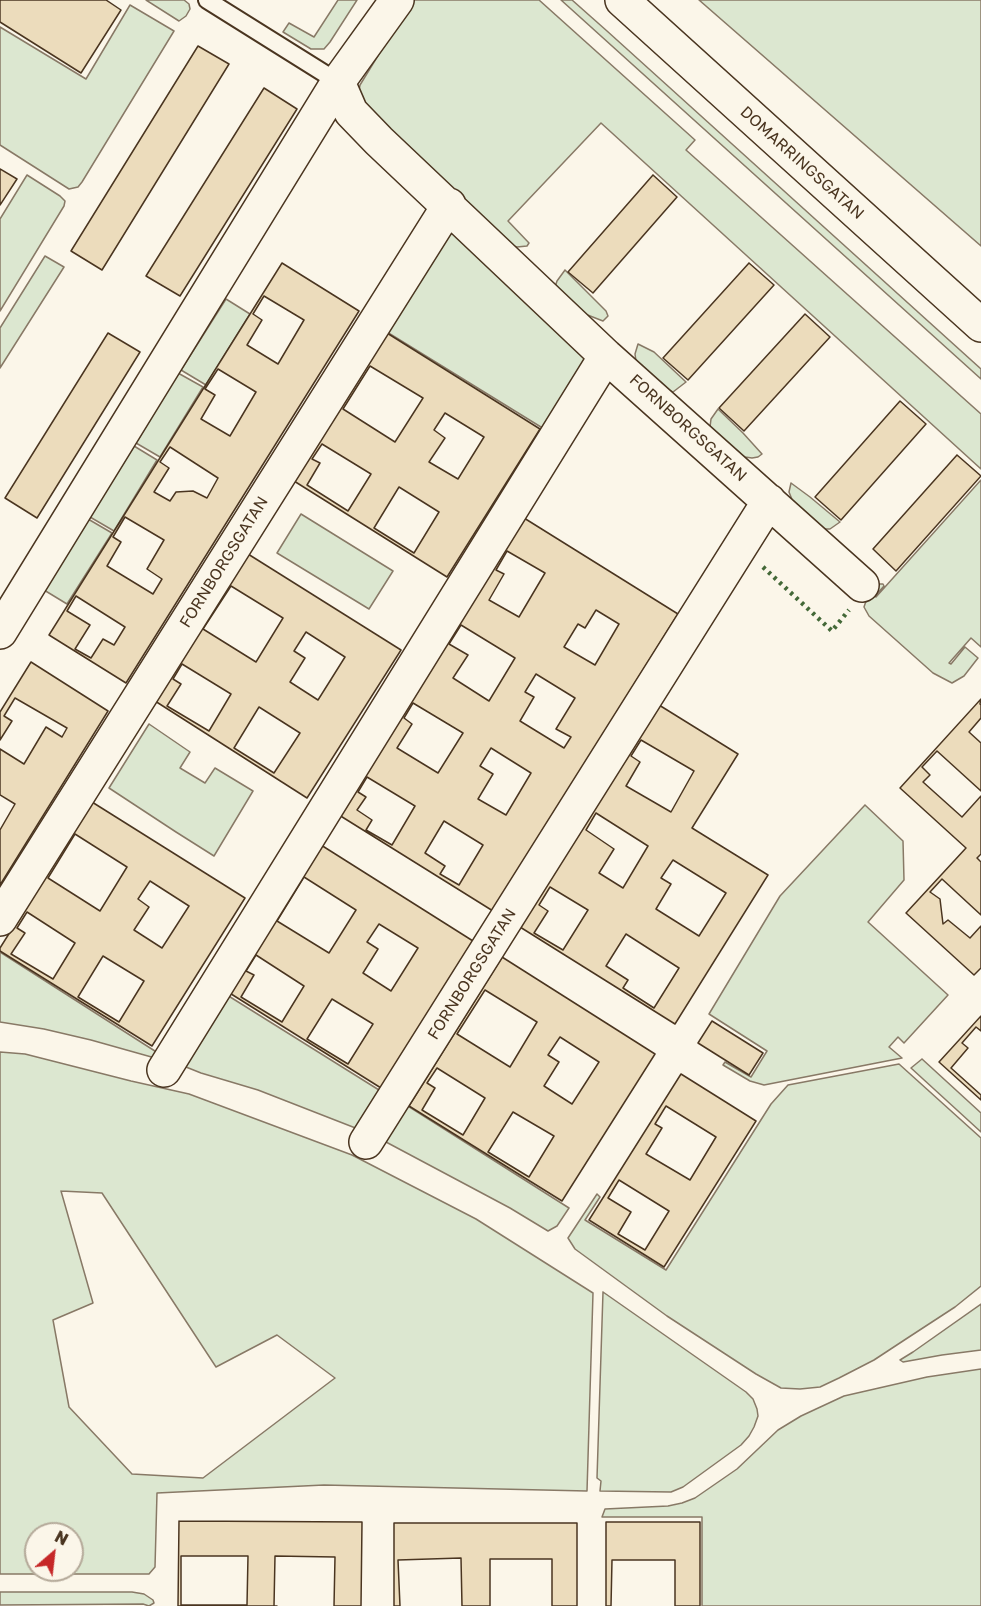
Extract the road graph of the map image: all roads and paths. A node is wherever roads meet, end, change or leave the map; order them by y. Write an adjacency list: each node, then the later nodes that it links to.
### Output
1 (207, 0): 4 (lane)
2 (397, 0): 4 (street)
3 (622, 0): 6 (street, DOMARRINGSGATAN)
4 (338, 82): 5 (street, FORNBORGSGATAN); 10 (street)
5 (449, 205): 7 (street, FORNBORGSGATAN); 11 (street, FORNBORGSGATAN)
6 (981, 325)
7 (606, 356): 8 (street, FORNBORGSGATAN); 12 (street)
8 (769, 501): 9 (street, FORNBORGSGATAN); 13 (street, FORNBORGSGATAN)
9 (862, 585)
10 (4, 618)
11 (0, 919)
12 (164, 1071)
13 (366, 1142)

